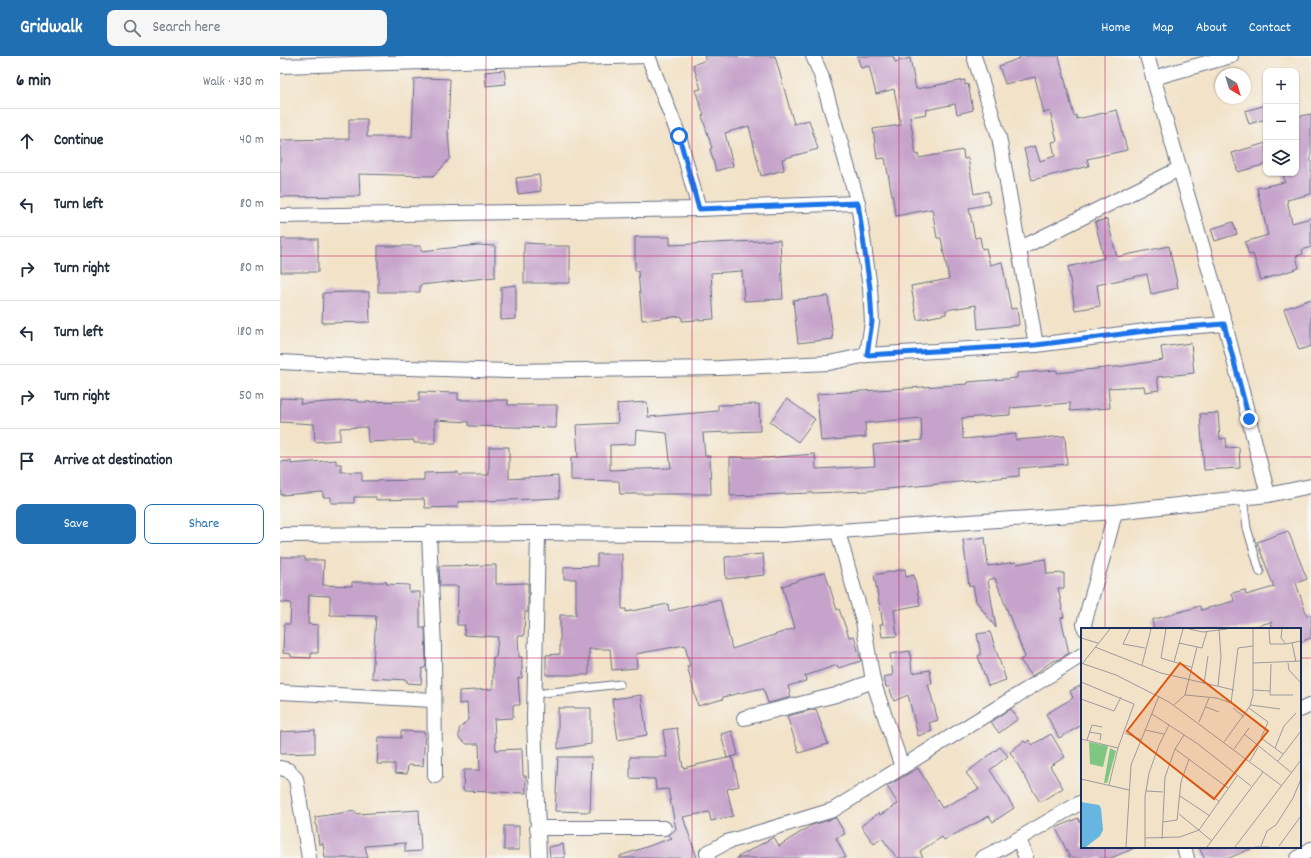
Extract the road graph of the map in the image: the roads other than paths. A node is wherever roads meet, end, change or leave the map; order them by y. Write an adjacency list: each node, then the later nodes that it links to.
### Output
1 (648, 56): 6 (street); 10 (street)
2 (813, 56): 9 (street)
3 (974, 56): 12 (street)
4 (1147, 56): 7 (street)
5 (1231, 56): 7 (street)
6 (280, 66)
7 (1153, 78): 8 (street)
8 (1180, 169): 12 (street); 13 (street)
9 (858, 203): 10 (street); 15 (street)
10 (699, 209): 11 (street)
11 (280, 216)
12 (1019, 249): 14 (street)
13 (1224, 324): 14 (street); 18 (street)
14 (1036, 345): 15 (street)
15 (867, 355): 16 (street)
16 (280, 362)
17 (1311, 486): 18 (street)
18 (1268, 495): 19 (street)
19 (1243, 498): 20 (street); 25 (lane)
20 (1115, 512): 21 (street); 26 (street)
21 (838, 532): 23 (street); 28 (street)
22 (429, 533): 23 (street); 24 (street); 32 (street)
23 (538, 533): 31 (street)
24 (280, 535)
25 (1260, 572)
26 (1085, 628)
27 (1081, 656): 36 (street)
28 (873, 681): 35 (street); 36 (street)
29 (620, 684): 31 (lane)
30 (280, 692): 32 (street)
31 (535, 694): 40 (street)
32 (433, 700): 38 (street)
33 (1311, 705): 34 (street)
34 (1301, 710)
35 (744, 718)
36 (902, 767): 47 (street)
37 (280, 768): 45 (street)
38 (435, 776)
39 (1081, 803): 42 (street)
40 (537, 828): 41 (street); 46 (street)
41 (664, 828)
42 (1019, 839): 48 (street); 49 (street)
43 (1184, 848): 50 (street)
44 (1311, 849): 51 (street)
45 (309, 858)
46 (539, 858)
47 (708, 858)
48 (982, 858)
49 (1026, 858)
50 (1187, 858)
51 (1298, 858)

